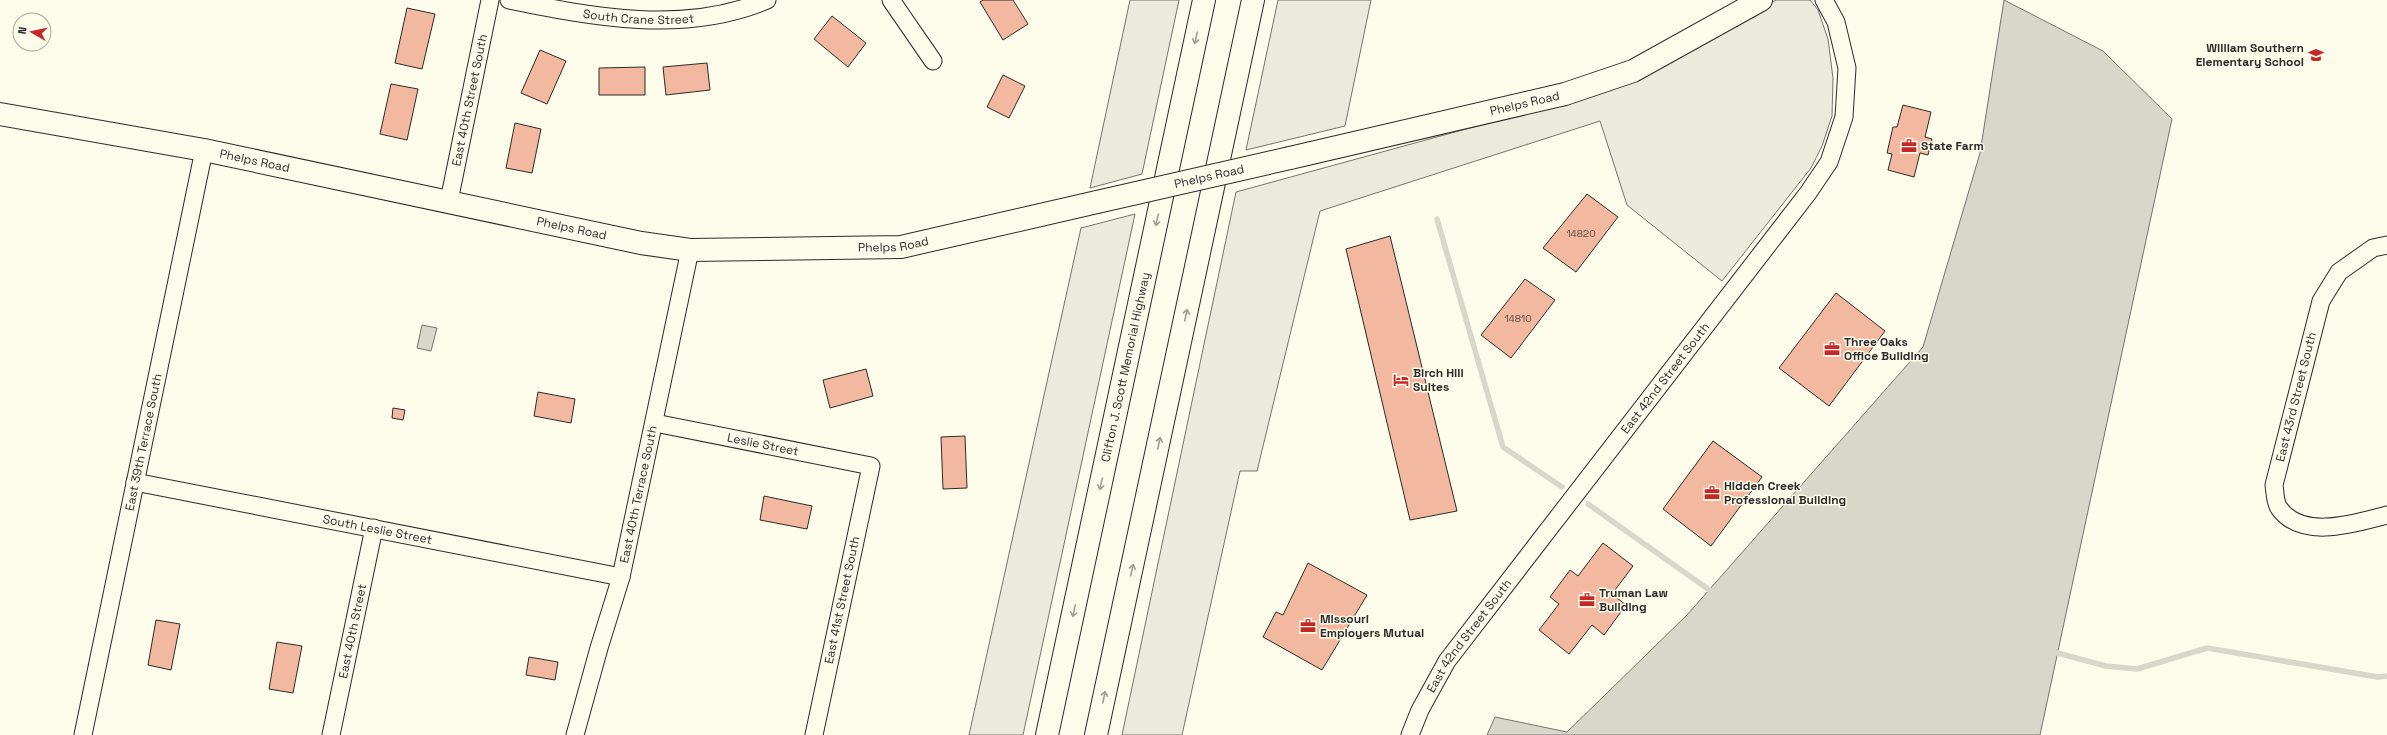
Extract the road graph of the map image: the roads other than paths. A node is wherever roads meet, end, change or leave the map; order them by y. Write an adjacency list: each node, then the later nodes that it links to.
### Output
1 (490, 0): 12 (street, East 40th Street South)
2 (509, 0): 3 (street, South Crane Street)
3 (767, 0)
4 (891, 0): 9 (street)
5 (1204, 0): 25 (main road, Clifton J. Scott Memorial Highway, one-way to 25)
6 (1253, 0): 26 (main road, one-way to 6)
7 (1761, 0): 14 (main road, Phelps Road, bridge)
8 (1824, 0): 27 (street, East 42nd Street South)
9 (933, 61)
10 (0, 114): 11 (main road, Phelps Road)
11 (204, 150): 12 (main road, Phelps Road); 17 (street, East 39th Terrace South)
12 (449, 201): 14 (main road, Phelps Road)
13 (2387, 245): 18 (street, East 43rd Street South)
14 (690, 250): 15 (street, East 40th Terrace South)
15 (655, 423): 16 (street, Leslie Street); 20 (street, East 40th Terrace South)
16 (871, 466): 24 (street, East 41st Street South)
17 (135, 482): 19 (street, South Leslie Street); 21 (street, East 39th Terrace South)
18 (2387, 515)
19 (374, 528): 20 (street, South Leslie Street); 22 (street, East 40th Street)
20 (621, 577): 23 (street, East 40th Terrace South)
21 (83, 735)
22 (331, 735)
23 (575, 735)
24 (814, 735)
25 (1047, 735)
26 (1096, 735)
27 (1410, 735)

